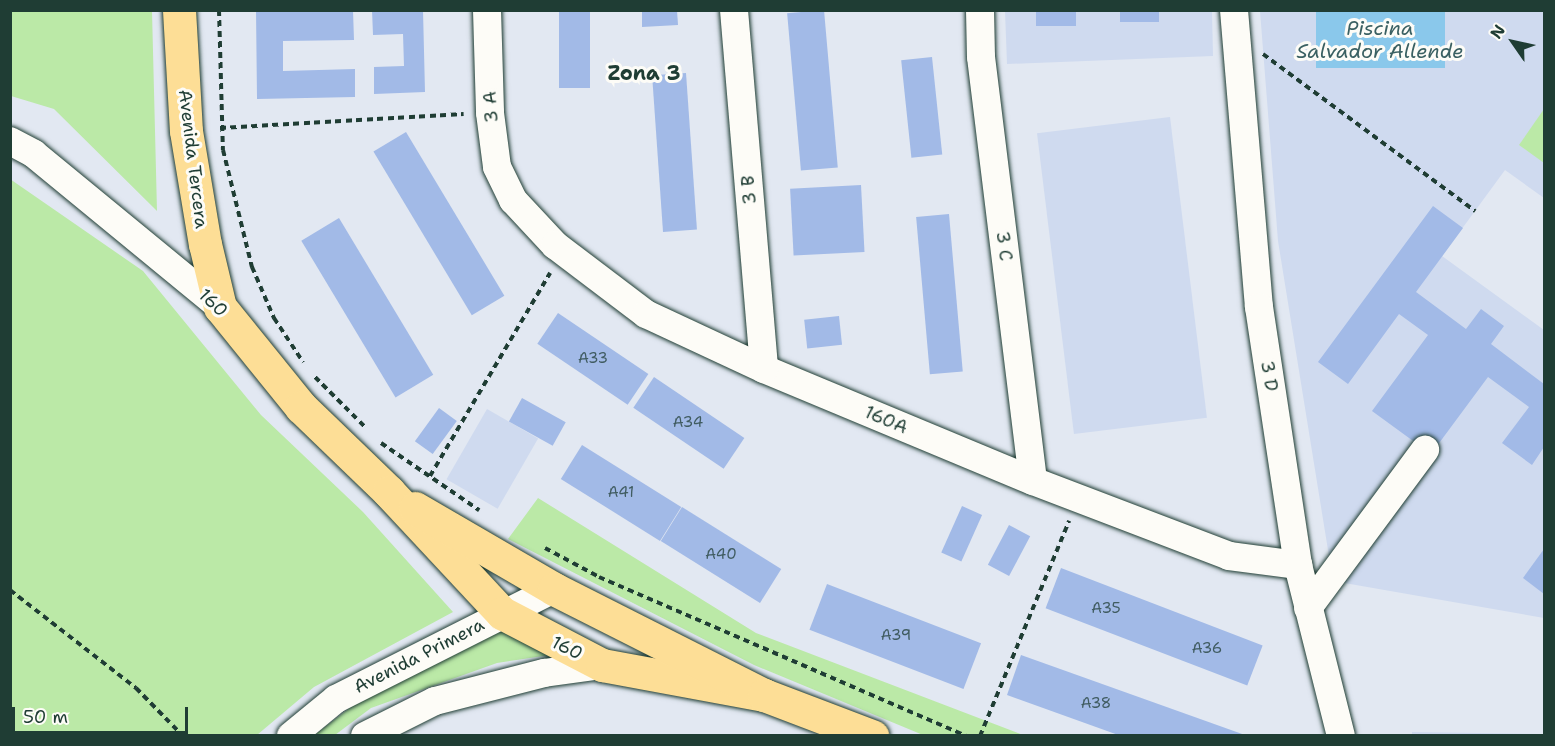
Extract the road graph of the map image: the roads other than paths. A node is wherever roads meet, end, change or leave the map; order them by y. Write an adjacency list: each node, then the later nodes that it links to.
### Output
1 (179, 10): 8 (main road, Avenida Tercera)
2 (488, 10): 7 (street, 3 A)
3 (734, 10): 9 (street, 3 B)
4 (980, 10): 11 (street, 3 C)
5 (1235, 22): 13 (street, 3 D)
6 (10, 141): 8 (street, 160)
7 (513, 200): 9 (street, 160A)
8 (220, 307): 12 (main road, 160)
9 (764, 369): 11 (street, 160A)
10 (1425, 450): 15 (street)
11 (1033, 481): 13 (street, 160A)
12 (389, 492): 14 (main road, 160); 17 (main road, 160)
13 (1298, 565): 15 (street, 3 D)
14 (554, 589): 16 (main road, 160); 17 (street, Avenida Primera)
15 (1308, 608): 23 (street, 3 D)
16 (596, 609): 18 (main road); 19 (main road, 160)
17 (502, 613): 18 (main road, 160); 20 (street, Avenida Primera)
18 (602, 665): 19 (main road, 160); 21 (street)
19 (764, 695): 22 (main road, 160)
20 (291, 735)
21 (365, 735)
22 (872, 735)
23 (1341, 735)

